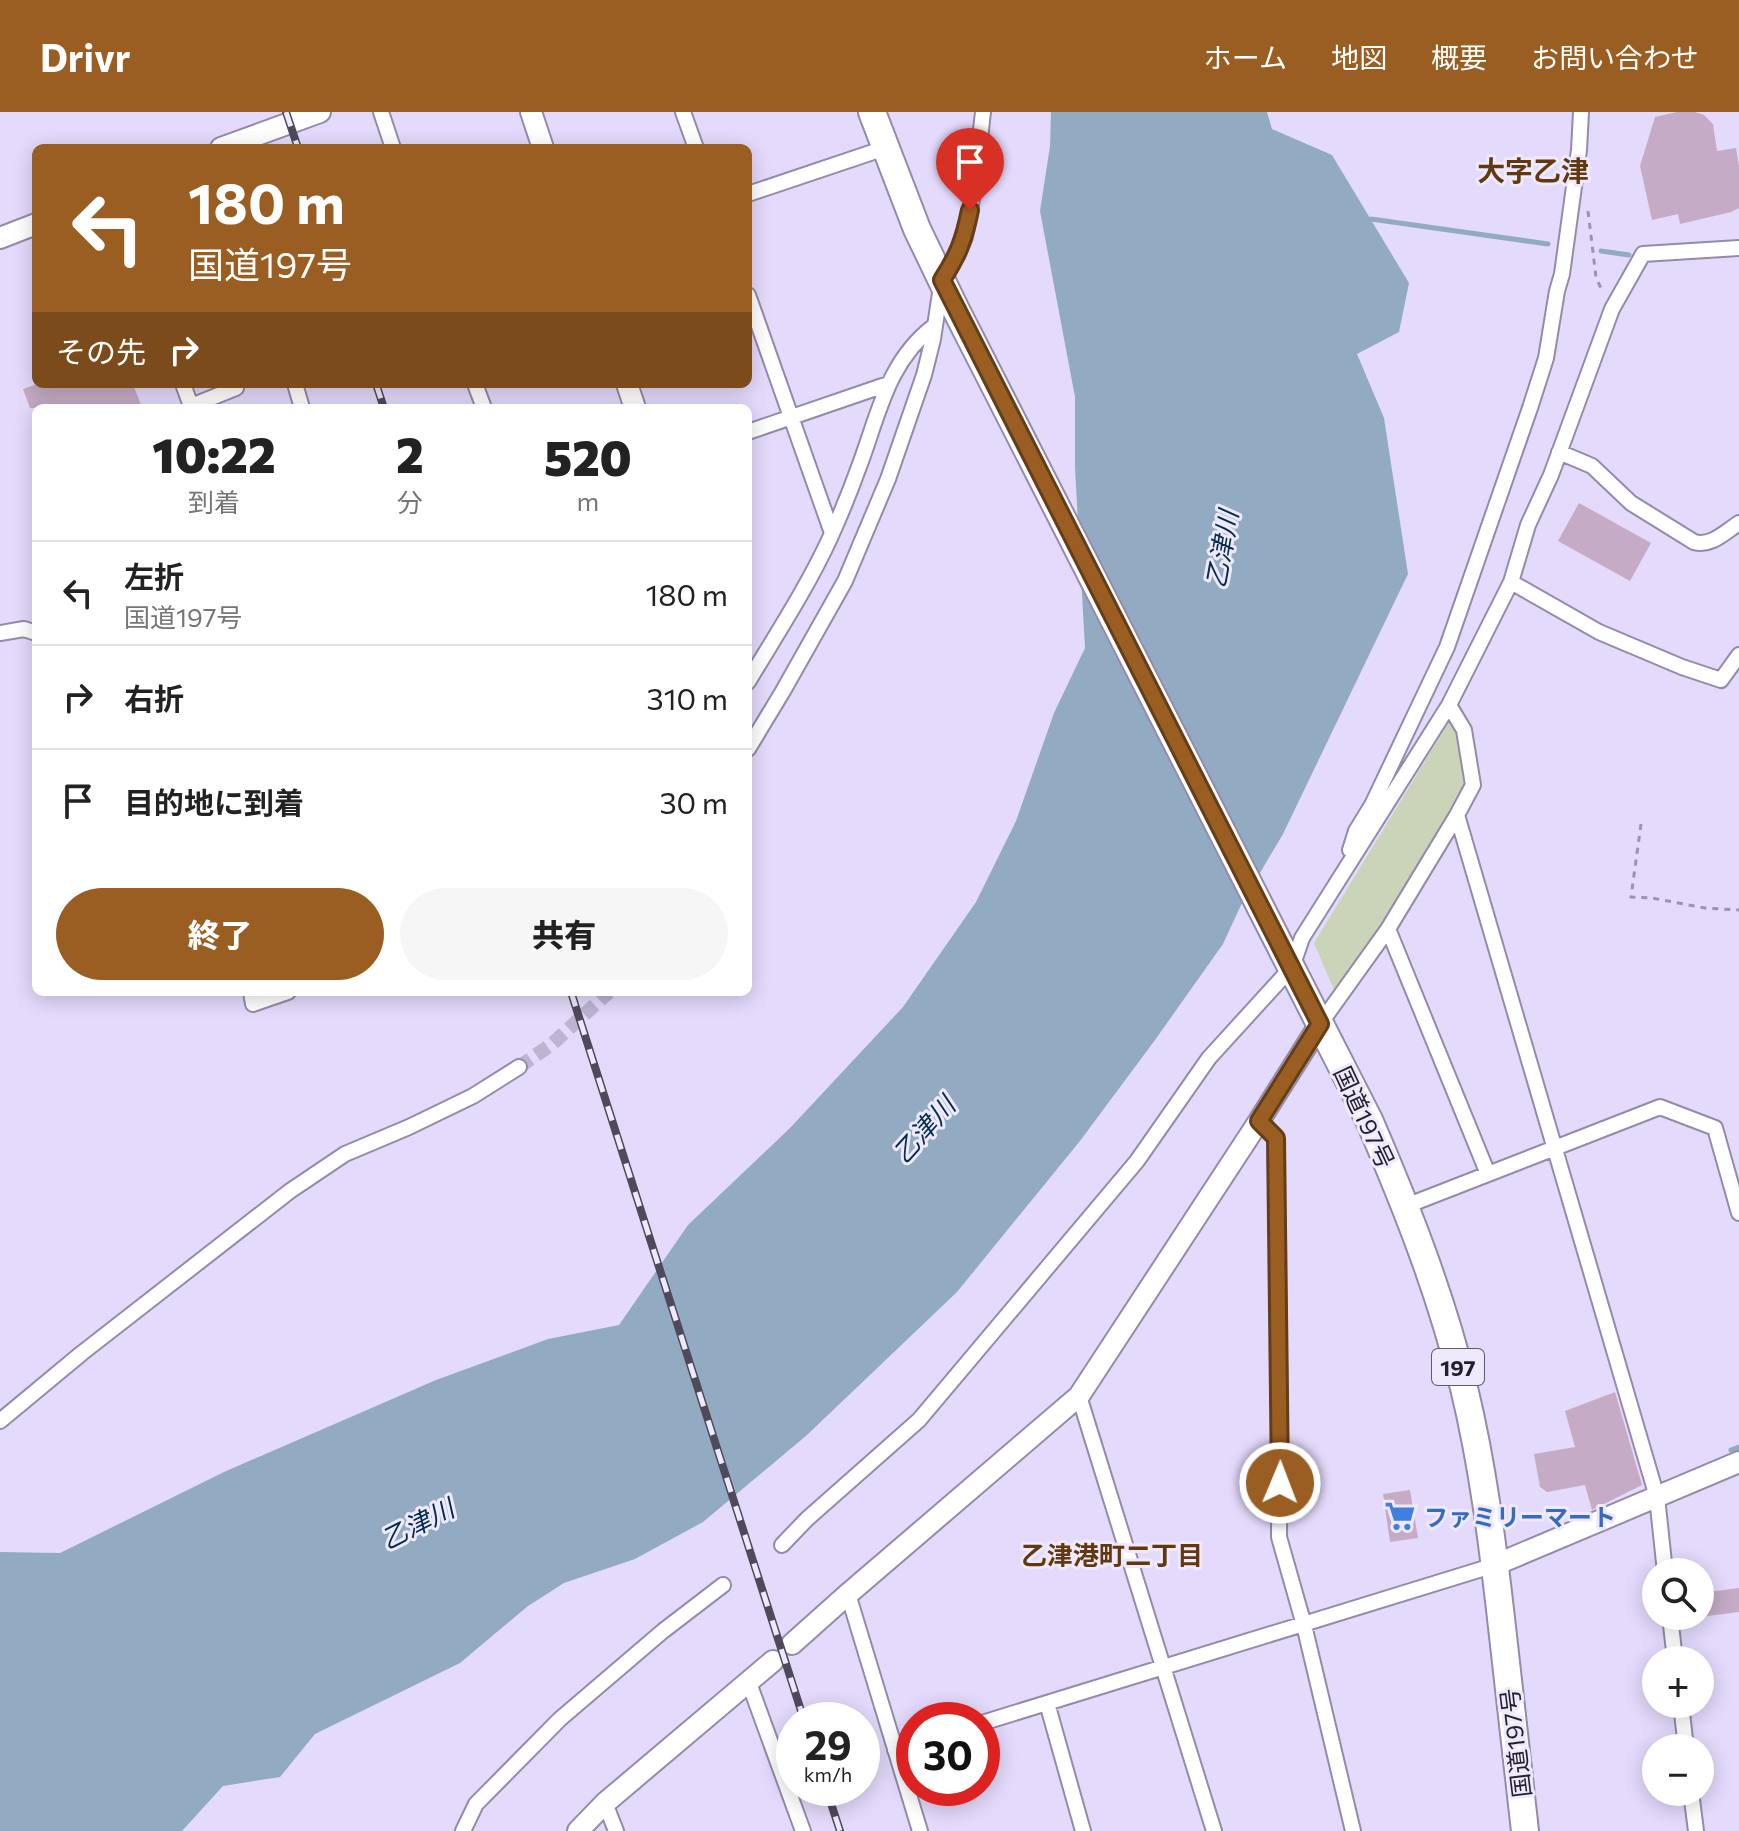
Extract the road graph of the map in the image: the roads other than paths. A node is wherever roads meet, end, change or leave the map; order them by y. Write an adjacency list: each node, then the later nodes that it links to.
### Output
1 (320, 112): 8 (street)
2 (381, 112): 9 (street)
3 (531, 112): 10 (street)
4 (683, 112): 11 (street)
5 (872, 112): 12 (highway, 国道197号 / 197)
6 (983, 112): 17 (street)
7 (1581, 112): 36 (street)
8 (232, 144)
9 (392, 144)
10 (542, 144)
11 (695, 144)
12 (885, 148): 13 (street); 17 (highway, 国道197号 / 197)
13 (752, 193)
14 (32, 226): 15 (street)
15 (0, 238)
16 (1739, 248): 25 (street)
17 (942, 280): 19 (street); 38 (highway, 国道197号 / 197)
18 (752, 306): 23 (street)
19 (934, 326): 20 (street); 34 (street)
20 (888, 384): 23 (street); 27 (street)
21 (232, 388): 22 (street)
22 (196, 404)
23 (792, 417): 24 (street); 27 (street)
24 (752, 431)
25 (1559, 452): 26 (street); 28 (street)
26 (1739, 523)
27 (832, 533): 32 (street)
28 (1511, 582): 31 (street); 33 (street)
29 (32, 632): 30 (street)
30 (0, 633)
31 (1739, 655)
32 (752, 675)
33 (1449, 705): 35 (street); 36 (street)
34 (752, 742)
35 (1457, 815): 37 (street); 44 (street)
36 (1345, 867): 38 (street)
37 (1388, 929): 41 (street); 45 (street)
38 (1292, 967): 41 (highway, 国道197号 / 197); 53 (street)
39 (252, 996): 40 (street)
40 (276, 996)
41 (1320, 1024): 43 (street); 47 (highway, 国道197号 / 197)
42 (519, 1067): 50 (street)
43 (1259, 1121): 49 (street); 58 (street)
44 (1555, 1148): 45 (street); 46 (street); 52 (street)
45 (1488, 1174): 47 (street)
46 (1736, 1184): 48 (street)
47 (1406, 1206): 55 (highway, 国道197号 / 197)
48 (1739, 1213)
49 (1079, 1396): 57 (street); 61 (street)
50 (0, 1421)
51 (1739, 1462): 52 (street)
52 (1657, 1497): 54 (street); 55 (street)
53 (782, 1545)
54 (1664, 1558)
55 (1495, 1565): 58 (street); 76 (highway, 国道197号 / 197)
56 (723, 1585): 68 (street)
57 (848, 1594): 59 (street); 65 (street)
58 (1304, 1625): 61 (street); 75 (street)
59 (792, 1644)
60 (773, 1661): 62 (street)
61 (1163, 1668): 63 (street); 74 (street)
62 (749, 1683): 66 (street); 71 (street)
63 (1047, 1703): 64 (street); 73 (street)
64 (1000, 1717)
65 (895, 1750): 72 (street)
66 (605, 1803): 69 (street); 70 (street)
67 (1693, 1806): 77 (street)
68 (463, 1831)
69 (578, 1831)
70 (616, 1831)
71 (803, 1831)
72 (920, 1831)
73 (1083, 1831)
74 (1214, 1831)
75 (1353, 1831)
76 (1525, 1831)
77 (1696, 1831)

